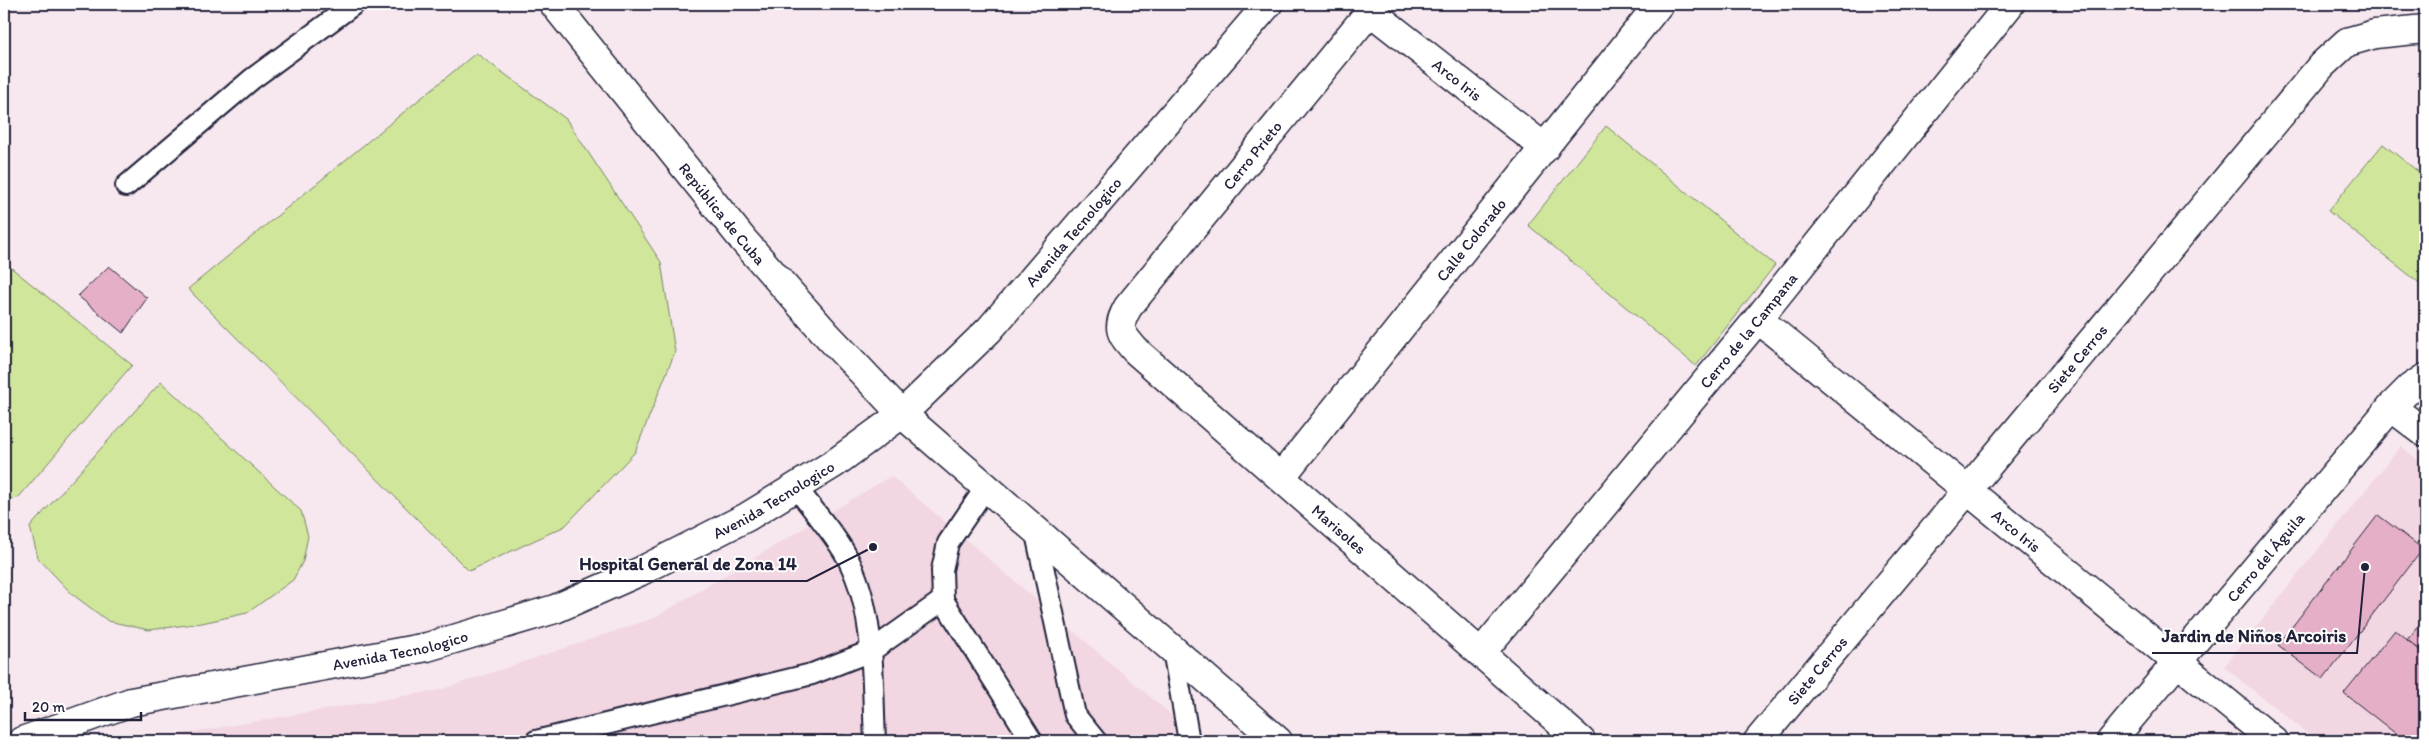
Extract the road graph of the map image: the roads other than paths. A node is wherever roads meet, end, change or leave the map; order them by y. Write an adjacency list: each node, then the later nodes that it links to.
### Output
1 (354, 4): 9 (lane)
2 (554, 4): 14 (street, República de Cuba)
3 (1268, 4): 14 (street, Avenida Tecnologico)
4 (1660, 4): 8 (street, Calle Colorado)
5 (2010, 4): 11 (street, Cerro de la Campana)
6 (1373, 7): 8 (street, Arco Iris); 10 (street, Cerro Prieto)
7 (2425, 29): 19 (street, Siete Cerros)
8 (1545, 148): 16 (street, Calle Colorado)
9 (126, 186)
10 (1128, 307): 16 (street, Marisoles)
11 (1758, 318): 19 (street, Arco Iris); 24 (street, Cerro de la Campana)
12 (2425, 378): 13 (street, Cerro del Águila)
13 (2391, 407): 15 (street); 25 (street, Cerro del Águila)
14 (902, 414): 17 (street, Avenida Tecnologico); 18 (street, República de Cuba)
15 (2425, 433)
16 (1281, 477): 24 (street, Marisoles)
17 (796, 487): 23 (lane); 27 (street, Avenida Tecnologico)
18 (986, 487): 20 (street, República de Cuba); 21 (lane)
19 (1967, 489): 25 (street, Arco Iris); 35 (street, Siete Cerros)
20 (1035, 529): 22 (street, República de Cuba); 31 (lane)
21 (942, 600): 23 (lane); 30 (lane)
22 (1173, 650): 32 (lane); 33 (street, República de Cuba)
23 (871, 651): 26 (lane); 29 (lane)
24 (1482, 654): 34 (street, Marisoles)
25 (2177, 660): 36 (street, Cerro del Águila); 37 (street, Arco Iris)
26 (580, 736): 28 (lane)
27 (22, 741)
28 (536, 741)
29 (875, 741)
30 (1032, 741)
31 (1096, 741)
32 (1189, 741)
33 (1278, 741)
34 (1582, 741)
35 (1758, 741)
36 (2111, 741)
37 (2274, 741)

